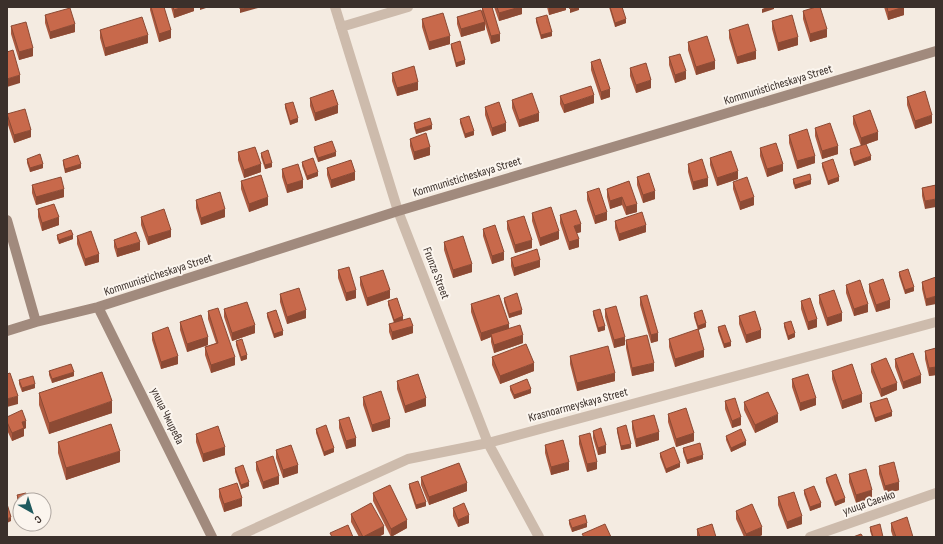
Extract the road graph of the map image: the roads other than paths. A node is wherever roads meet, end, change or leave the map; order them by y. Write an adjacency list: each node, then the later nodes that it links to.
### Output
1 (335, 7): 3 (street, Frunze Street)
2 (408, 7): 3 (street)
3 (341, 27): 5 (street, Frunze Street)
4 (936, 51): 5 (street, Kommunisticheskaya Street)
5 (398, 211): 7 (street, Kommunisticheskaya Street); 11 (street, Frunze Street)
6 (7, 220): 8 (street)
7 (98, 307): 8 (street, Kommunisticheskaya Street); 13 (street, улица Чмирева)
8 (36, 322): 10 (street, Kommunisticheskaya Street)
9 (936, 322): 11 (street, Krasnoarmeyskaya Street)
10 (7, 331)
11 (488, 443): 14 (street, Krasnoarmeyskaya Street); 15 (street, Frunze Street)
12 (936, 493): 16 (street, улица Саенко)
13 (212, 537)
14 (236, 537)
15 (539, 537)
16 (810, 537)

